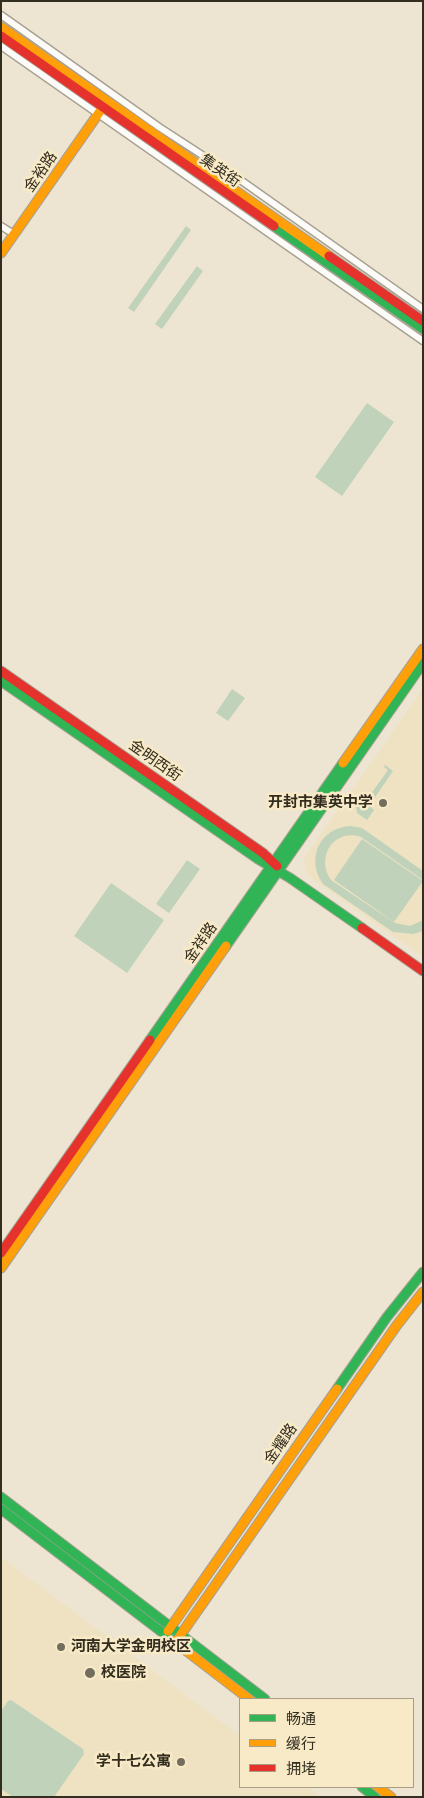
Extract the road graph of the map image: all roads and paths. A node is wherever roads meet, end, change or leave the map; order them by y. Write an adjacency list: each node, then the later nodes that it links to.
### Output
1 (1, 15): 10 (street)
2 (1, 27): 11 (street, 集英街)
3 (1, 36): 5 (street, 集英街)
4 (1, 46): 6 (street)
5 (103, 107): 6 (street, 金裕路); 12 (street, 集英街)
6 (98, 115): 8 (street, 金裕路); 13 (street)
7 (1, 226): 8 (street)
8 (14, 234): 9 (street, 金裕路)
9 (1, 253)
10 (423, 309)
11 (423, 321)
12 (423, 330)
13 (423, 341)
14 (423, 649): 18 (street, 金祥路)
15 (423, 663): 18 (street, 金祥路)
16 (1, 671): 18 (street, 金明西街)
17 (1, 681): 18 (street, 金明西街)
18 (275, 867): 19 (street, 金明西街); 20 (street, 金祥路); 21 (street, 金祥路)
19 (423, 971)
20 (1, 1253)
21 (1, 1268)
22 (423, 1272): 26 (street, 金耀路)
23 (423, 1292): 27 (street, 金耀路)
24 (1, 1497): 26 (street)
25 (1, 1509): 28 (street)
26 (171, 1627): 27 (street); 28 (street, 金耀路)
27 (181, 1634): 29 (street, 金耀路); 31 (street)
28 (165, 1635): 29 (street)
29 (175, 1643): 30 (street)
30 (248, 1698)
31 (265, 1698)
32 (363, 1788): 34 (street)
33 (379, 1788): 35 (street)
34 (375, 1797)
35 (391, 1797)

